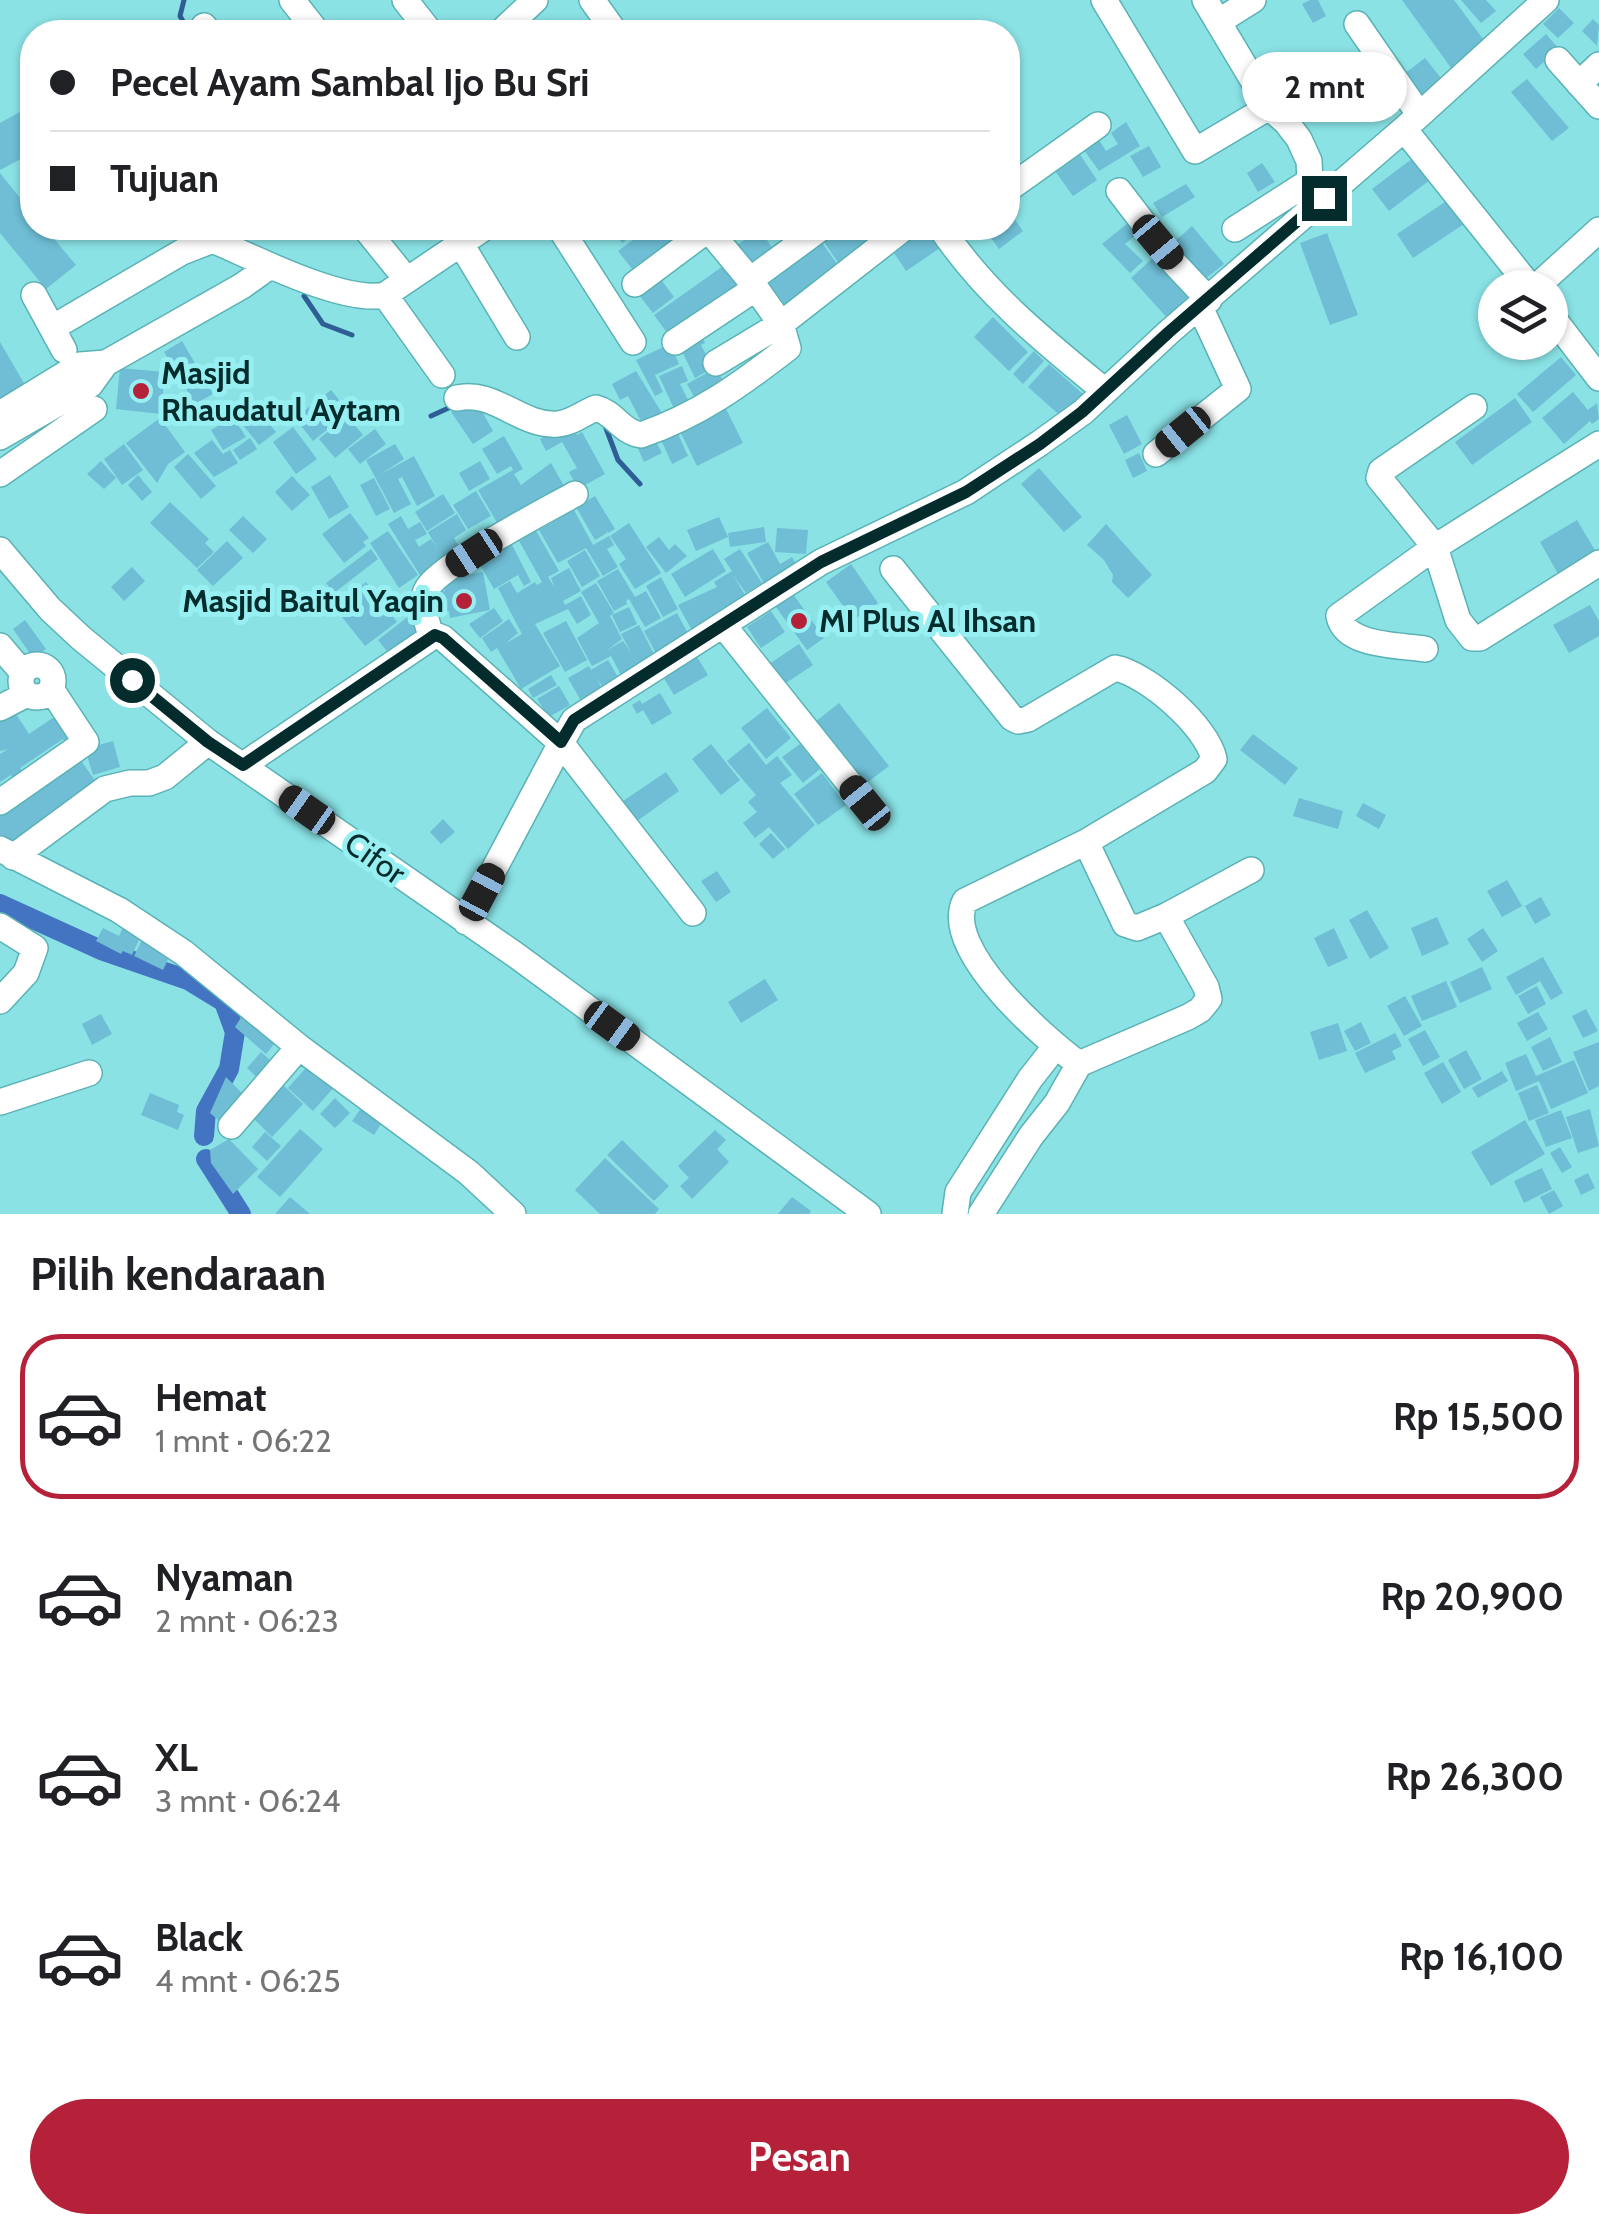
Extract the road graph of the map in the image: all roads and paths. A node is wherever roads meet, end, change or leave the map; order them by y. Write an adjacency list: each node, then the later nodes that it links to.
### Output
1 (292, 0): 8 (street)
2 (405, 0): 9 (street)
3 (535, 0): 10 (street)
4 (1104, 0): 16 (street)
5 (1252, 0): 7 (street)
6 (1528, 6): 17 (street)
7 (1212, 11): 16 (street)
8 (308, 20)
9 (421, 20)
10 (514, 20)
11 (1357, 24): 17 (street)
12 (1558, 60): 14 (street)
13 (1599, 64): 14 (street)
14 (1579, 84): 15 (street)
15 (1599, 106)
16 (1269, 107): 20 (street)
17 (1412, 122): 20 (street); 36 (street)
18 (1098, 125): 19 (street)
19 (1020, 180)
20 (1317, 189): 22 (street); 43 (street)
21 (1119, 192): 43 (street)
22 (1235, 229)
23 (1599, 230): 37 (street)
24 (201, 240): 41 (street)
25 (222, 240): 35 (street)
26 (375, 240): 38 (street)
27 (463, 240): 38 (street)
28 (474, 240): 45 (street)
29 (568, 240): 47 (street)
30 (692, 240): 39 (street)
31 (718, 240): 40 (street)
32 (806, 240): 40 (street)
33 (889, 240): 44 (street)
34 (953, 240): 52 (street)
35 (270, 266): 42 (street); 54 (street)
36 (1520, 270)
37 (1553, 270)
38 (407, 280): 42 (street)
39 (635, 284)
40 (753, 284): 44 (street); 48 (street)
41 (34, 295)
42 (385, 295): 50 (street)
43 (1205, 304): 52 (street); 60 (street)
44 (781, 324): 49 (street); 53 (street)
45 (517, 337)
46 (1568, 338): 51 (street)
47 (633, 342)
48 (674, 342)
49 (716, 363)
50 (442, 375)
51 (1599, 378)
52 (1105, 391): 67 (street)
53 (458, 398)
54 (38, 404): 57 (street); 58 (street)
55 (1474, 407): 63 (street)
56 (94, 409): 61 (street)
57 (0, 414)
58 (0, 437)
59 (1599, 444): 63 (street)
60 (1156, 454)
61 (0, 474)
62 (574, 494): 68 (street)
63 (1435, 547): 65 (street); 71 (street)
64 (0, 550): 69 (street, Cifor)
65 (1599, 563)
66 (894, 568): 78 (street)
67 (722, 626): 74 (street); 77 (street)
68 (431, 636): 74 (street); 75 (street)
69 (81, 638): 72 (street); 73 (street, Cifor)
70 (0, 646): 72 (street)
71 (1426, 649)
72 (34, 683): 76 (street)
73 (208, 742): 75 (street, Cifor); 79 (street)
74 (561, 742): 81 (street); 83 (street)
75 (243, 765): 83 (street, Cifor)
76 (0, 802)
77 (865, 803)
78 (1086, 842): 82 (street); 87 (street)
79 (6, 853): 86 (street)
80 (1251, 870): 82 (street)
81 (693, 912)
82 (1166, 916): 88 (street)
83 (466, 922): 93 (street, Cifor)
84 (0, 926): 85 (street)
85 (0, 1000)
86 (299, 1047): 91 (street); 92 (street)
87 (1055, 1047): 88 (street); 94 (street)
88 (1079, 1064): 95 (street)
89 (89, 1073): 90 (street)
90 (0, 1102)
91 (231, 1126)
92 (512, 1214)
93 (868, 1214)
94 (956, 1214)
95 (981, 1214)

